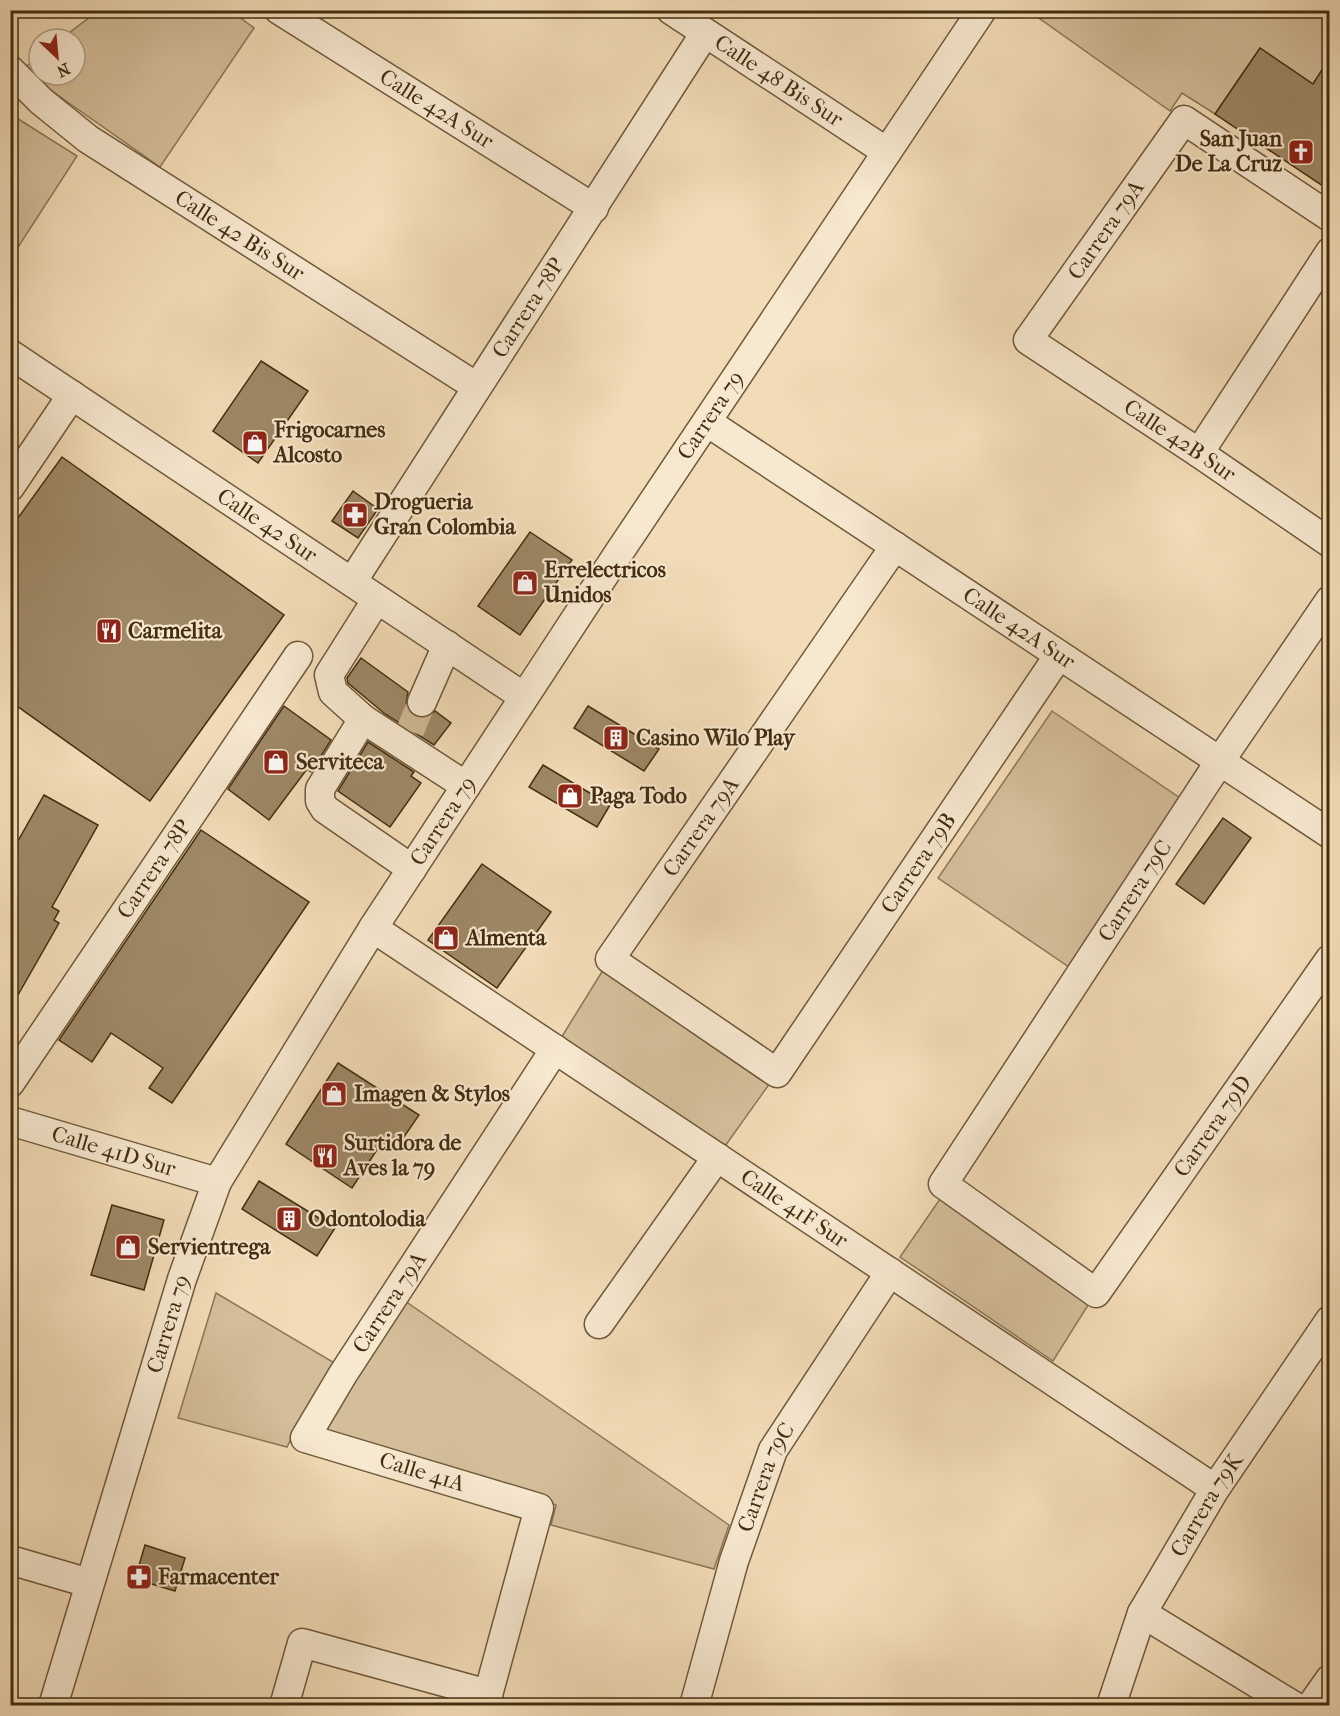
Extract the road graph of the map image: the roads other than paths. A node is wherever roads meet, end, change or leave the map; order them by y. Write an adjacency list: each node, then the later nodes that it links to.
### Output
1 (279, 10): 7 (street, Calle 42A Sur)
2 (670, 10): 4 (street, Calle 48 Bis Sur)
3 (982, 10): 6 (street, Carrera 79)
4 (705, 33): 6 (street, Calle 48 Bis Sur); 7 (street, Carrera 78P)
5 (10, 70): 12 (street, Calle 42 Bis Sur)
6 (887, 152): 14 (street, Carrera 79)
7 (594, 208): 12 (street, Carrera 78P)
8 (1329, 217): 10 (street, Carrera 79A)
9 (1329, 252): 15 (street)
10 (1028, 340): 15 (street, Calle 42B Sur)
11 (10, 354): 13 (street, Calle 42 Sur)
12 (477, 387): 19 (street, Carrera 78P)
13 (72, 395): 16 (street); 19 (street, Calle 42 Sur)
14 (707, 422): 18 (street, Calle 42A Sur); 25 (street, Carrera 79)
15 (1199, 453): 17 (street, Calle 42B Sur)
16 (10, 487)
17 (1329, 543)
18 (896, 546): 23 (street, Calle 42A Sur); 35 (street, Carrera 79A)
19 (352, 582): 20 (street, Calle 42 Sur)
20 (377, 599): 22 (street, Calle 42 Sur); 27 (street)
21 (1329, 600): 28 (street, Carrera 79C)
22 (447, 645): 25 (street, Calle 42 Sur); 26 (street)
23 (1059, 655): 28 (street, Calle 42A Sur); 35 (street, Carrera 79B)
24 (298, 656): 36 (street, Carrera 78P)
25 (524, 697): 29 (street, Carrera 79)
26 (422, 702)
27 (363, 719): 29 (street); 31 (street)
28 (1220, 761): 30 (street, Calle 42A Sur); 41 (street, Carrera 79C)
29 (466, 786): 31 (street, Carrera 79)
30 (1329, 834)
31 (412, 869): 32 (street, Carrera 79)
32 (373, 928): 34 (street, Calle 41F Sur); 39 (street, Carrera 79)
33 (1329, 959): 41 (street, Carrera 79D)
34 (555, 1049): 38 (street, Calle 41F Sur); 44 (street, Carrera 79A)
35 (777, 1073)
36 (10, 1083)
37 (10, 1121): 39 (street, Calle 41D Sur)
38 (717, 1157): 40 (street, Calle 41F Sur); 43 (street)
39 (217, 1182): 47 (street, Carrera 79)
40 (890, 1272): 45 (street, Calle 41F Sur); 53 (street, Carrera 79C)
41 (1096, 1293)
42 (1329, 1320): 45 (street, Carrera 79K)
43 (599, 1324)
44 (305, 1438): 50 (street, Calle 41A)
45 (1215, 1489): 48 (street, Carrera 79K)
46 (10, 1560): 47 (street)
47 (89, 1583): 51 (street, Carrera 79)
48 (1142, 1613): 54 (street, Carrera 79K); 55 (street)
49 (1329, 1679): 56 (street)
50 (486, 1700): 52 (street)
51 (53, 1706)
52 (284, 1706)
53 (694, 1706)
54 (1111, 1706)
55 (1294, 1706)
56 (1311, 1706)

